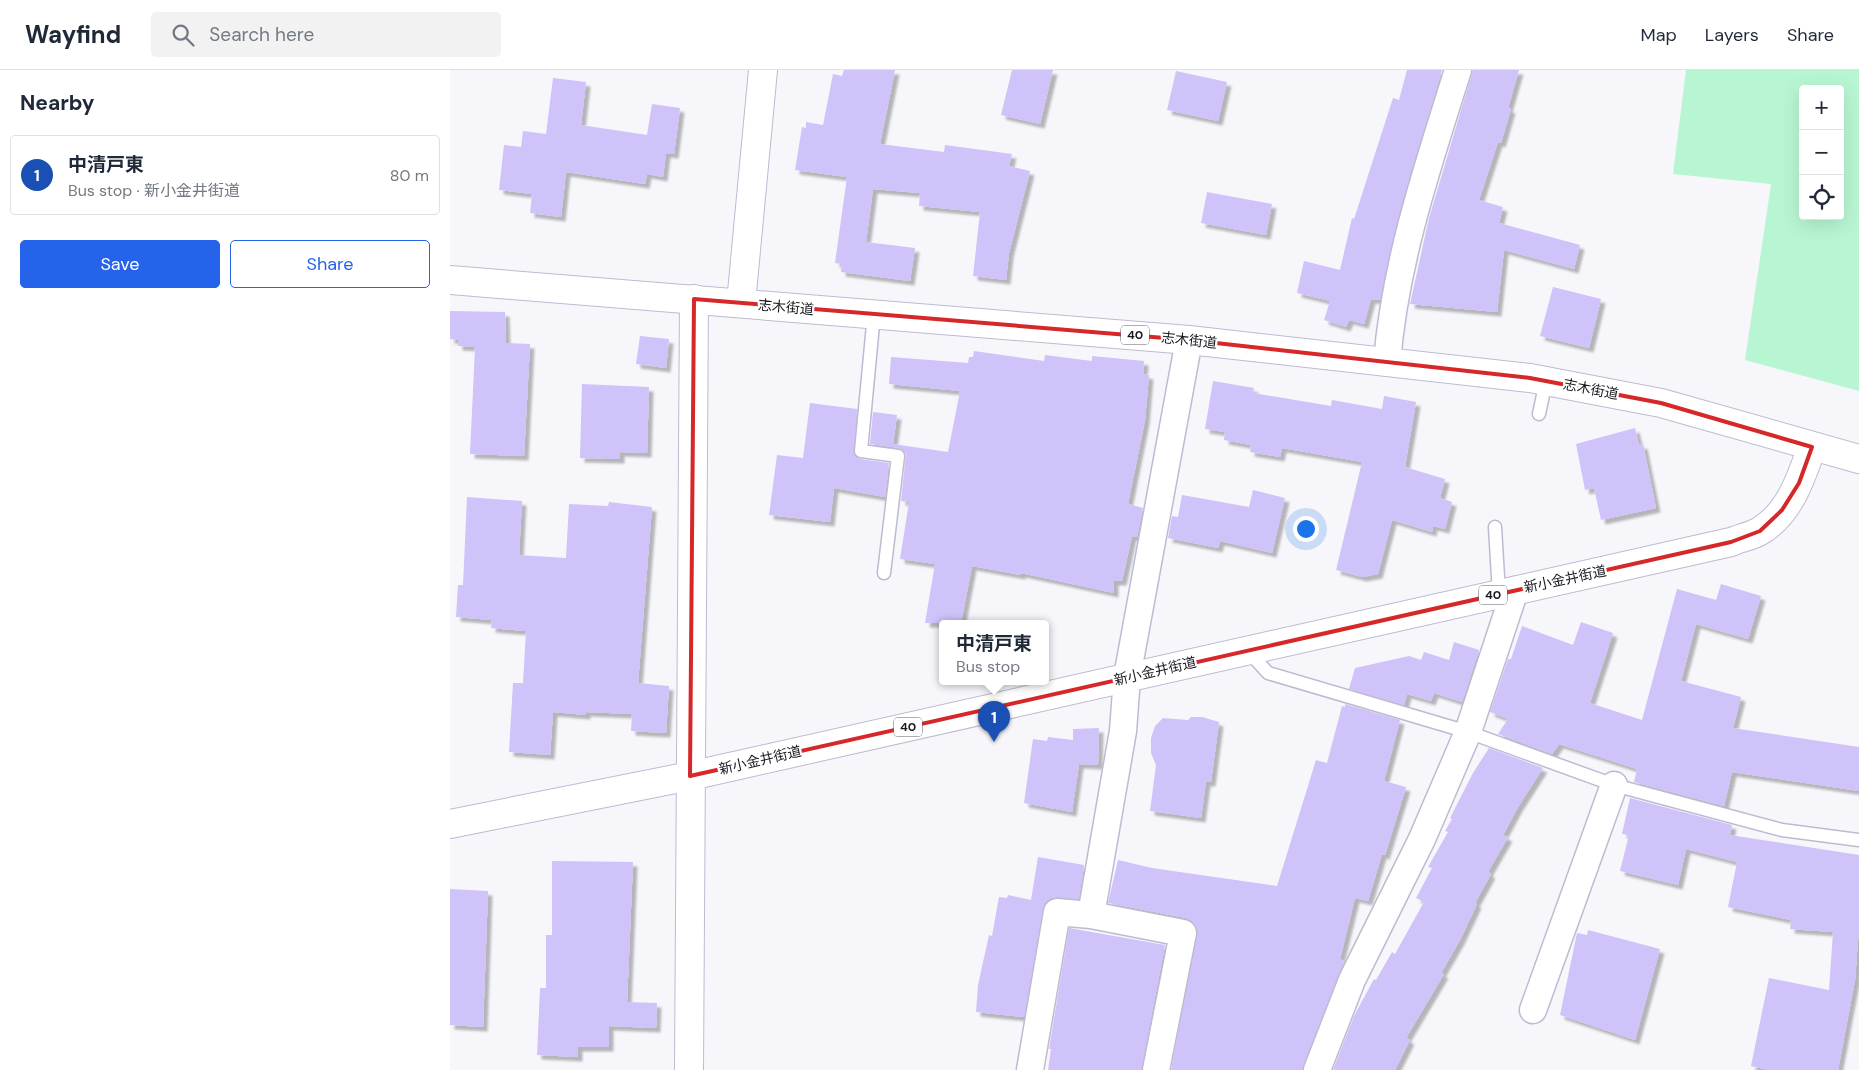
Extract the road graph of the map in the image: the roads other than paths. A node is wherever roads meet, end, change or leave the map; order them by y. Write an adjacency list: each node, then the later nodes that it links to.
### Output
1 (762, 70): 5 (main road)
2 (1458, 70): 8 (street)
3 (450, 280): 4 (main road, 志木街道 / 40)
4 (694, 299): 5 (main road, 志木街道 / 40); 19 (main road)
5 (741, 303): 6 (main road, 志木街道 / 40)
6 (874, 314): 7 (main road, 志木街道 / 40); 14 (lane)
7 (1189, 340): 8 (main road, 志木街道 / 40); 17 (street)
8 (1386, 362): 9 (main road, 志木街道 / 40)
9 (1546, 381): 10 (lane); 11 (main road, 志木街道 / 40)
10 (1539, 414)
11 (1812, 447): 12 (main road, 志木街道 / 40); 15 (main road, 新小金井街道 / 40)
12 (1859, 459)
13 (1495, 527): 15 (lane)
14 (884, 573)
15 (1507, 592): 16 (main road, 新小金井街道 / 40); 18 (street)
16 (1248, 650): 17 (main road, 新小金井街道 / 40); 18 (lane)
17 (1127, 678): 19 (main road, 新小金井街道 / 40); 23 (street)
18 (1468, 732): 20 (lane); 28 (street)
19 (690, 776): 21 (main road, 新小金井街道 / 40); 25 (main road)
20 (1614, 785): 22 (lane); 24 (street)
21 (450, 824)
22 (1859, 840)
23 (1091, 915): 26 (street); 27 (street)
24 (1534, 1010)
25 (689, 1070)
26 (1030, 1070)
27 (1156, 1070)
28 (1317, 1070)

